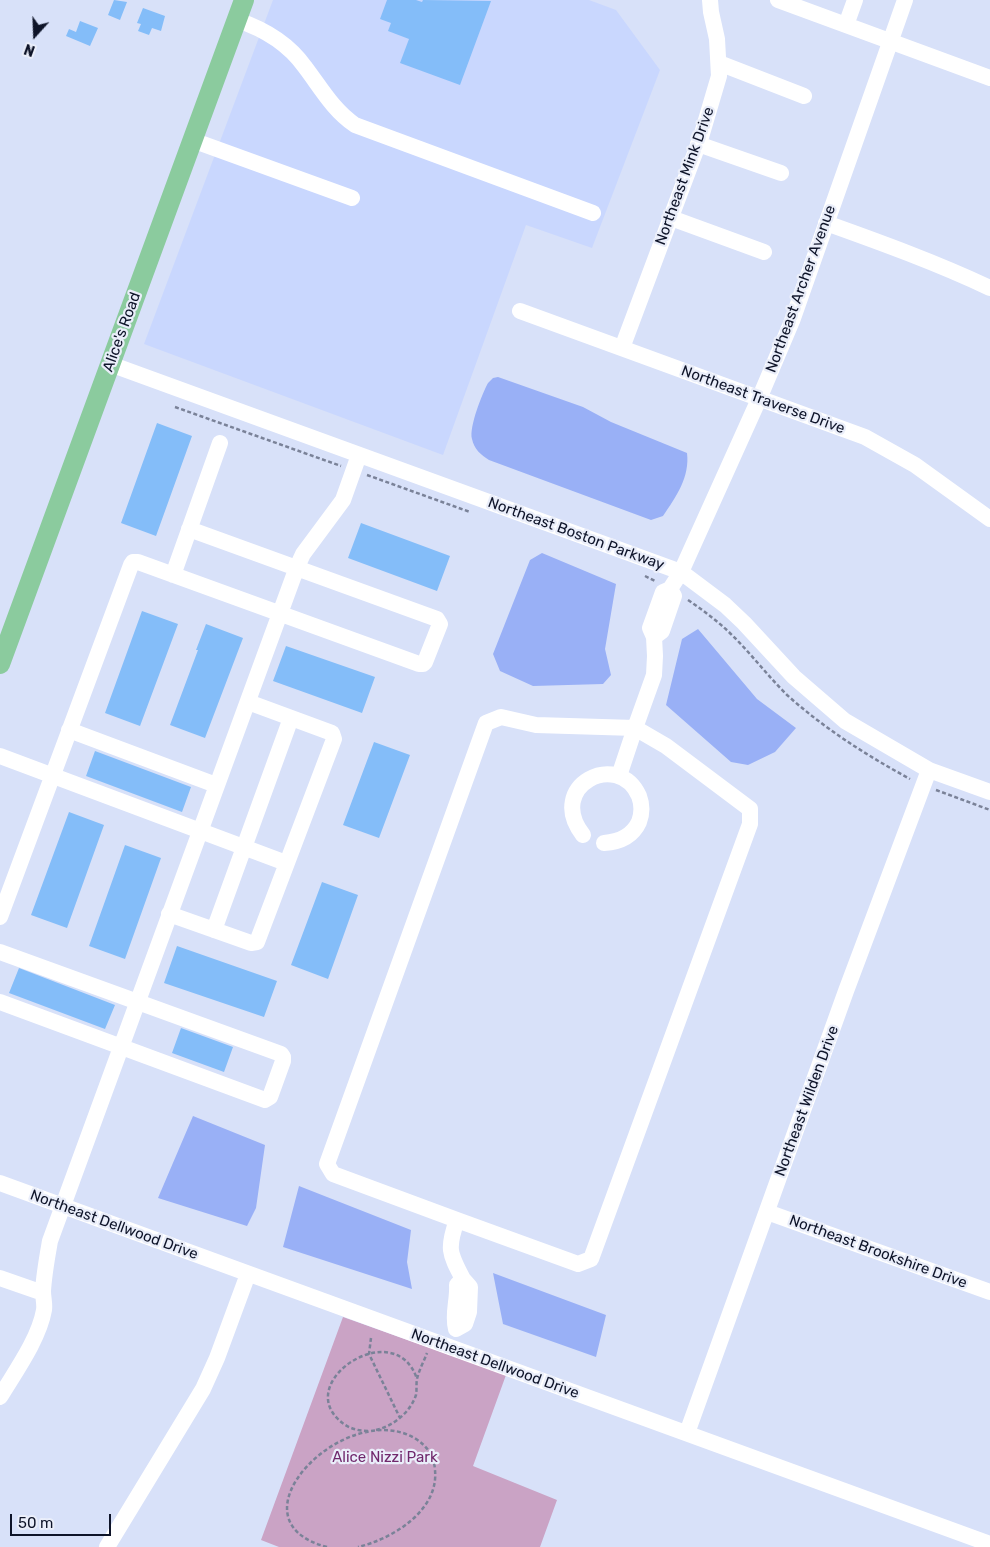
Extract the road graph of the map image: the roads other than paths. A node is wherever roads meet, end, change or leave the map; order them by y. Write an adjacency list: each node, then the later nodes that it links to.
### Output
1 (244, 0): 6 (main road, Alice's Road)
2 (710, 0): 9 (street, Northeast Mink Drive)
3 (778, 0): 7 (street)
4 (855, 0): 7 (street)
5 (905, 0): 8 (street, Northeast Archer Avenue)
6 (237, 20): 12 (main road, Alice's Road); 16 (street)
7 (846, 25): 8 (street)
8 (891, 42): 10 (street); 18 (street, Northeast Archer Avenue)
9 (719, 63): 11 (street); 13 (street, Northeast Mink Drive)
10 (990, 78)
11 (804, 96)
12 (192, 140): 15 (street); 23 (main road, Alice's Road)
13 (698, 144): 14 (street); 17 (street, Northeast Mink Drive)
14 (781, 173)
15 (352, 198)
16 (593, 212)
17 (671, 218): 19 (street); 22 (street, Northeast Mink Drive)
18 (826, 223): 20 (street); 24 (street, Northeast Archer Avenue)
19 (764, 252)
20 (990, 288)
21 (520, 311): 22 (street, Northeast Traverse Drive)
22 (622, 348): 24 (street, Northeast Traverse Drive)
23 (110, 364): 26 (street, Northeast Boston Parkway); 33 (main road, Alice's Road)
24 (759, 399): 27 (street, Northeast Traverse Drive); 30 (street, Northeast Archer Avenue)
25 (220, 443): 28 (street)
26 (359, 455): 29 (street); 30 (street, Northeast Boston Parkway)
27 (990, 519)
28 (189, 529): 29 (street); 31 (street)
29 (297, 567): 32 (street); 32 (street)
30 (681, 572): 36 (street, Northeast Archer Avenue); 41 (street, Northeast Boston Parkway)
31 (173, 575): 32 (street); 37 (street)
32 (280, 614): 34 (street)
33 (0, 661)
34 (248, 702): 35 (street); 42 (street)
35 (291, 718): 47 (street); 48 (street)
36 (635, 728): 40 (street, Northeast Archer Avenue); 59 (street); 59 (street)
37 (69, 730): 39 (street); 42 (street)
38 (0, 756): 39 (street)
39 (51, 776): 44 (street); 50 (street)
40 (619, 776): 45 (street); 46 (street)
41 (926, 777): 43 (street, Northeast Boston Parkway); 58 (street, Northeast Wilden Drive)
42 (216, 785): 44 (street)
43 (990, 792)
44 (199, 831): 47 (street); 49 (street)
45 (583, 835)
46 (604, 844)
47 (244, 847): 48 (street); 51 (street)
48 (286, 863): 51 (street)
49 (169, 914): 51 (street); 54 (street)
50 (0, 916)
51 (214, 930)
52 (0, 952): 54 (street)
53 (0, 1002): 55 (street)
54 (137, 1002): 55 (street); 55 (street)
55 (120, 1047): 57 (street)
56 (0, 1183): 57 (street, Northeast Dellwood Drive)
57 (63, 1206): 60 (street, Northeast Dellwood Drive); 63 (street)
58 (767, 1212): 62 (street, Northeast Brookshire Drive); 66 (street, Northeast Wilden Drive)
59 (457, 1220): 64 (street)
60 (248, 1274): 64 (street, Northeast Dellwood Drive); 68 (street)
61 (0, 1278): 63 (street)
62 (990, 1292)
63 (43, 1293): 65 (street)
64 (450, 1347): 66 (street, Northeast Dellwood Drive)
65 (0, 1397)
66 (687, 1433): 67 (street, Northeast Dellwood Drive)
67 (990, 1544)
68 (107, 1547)

